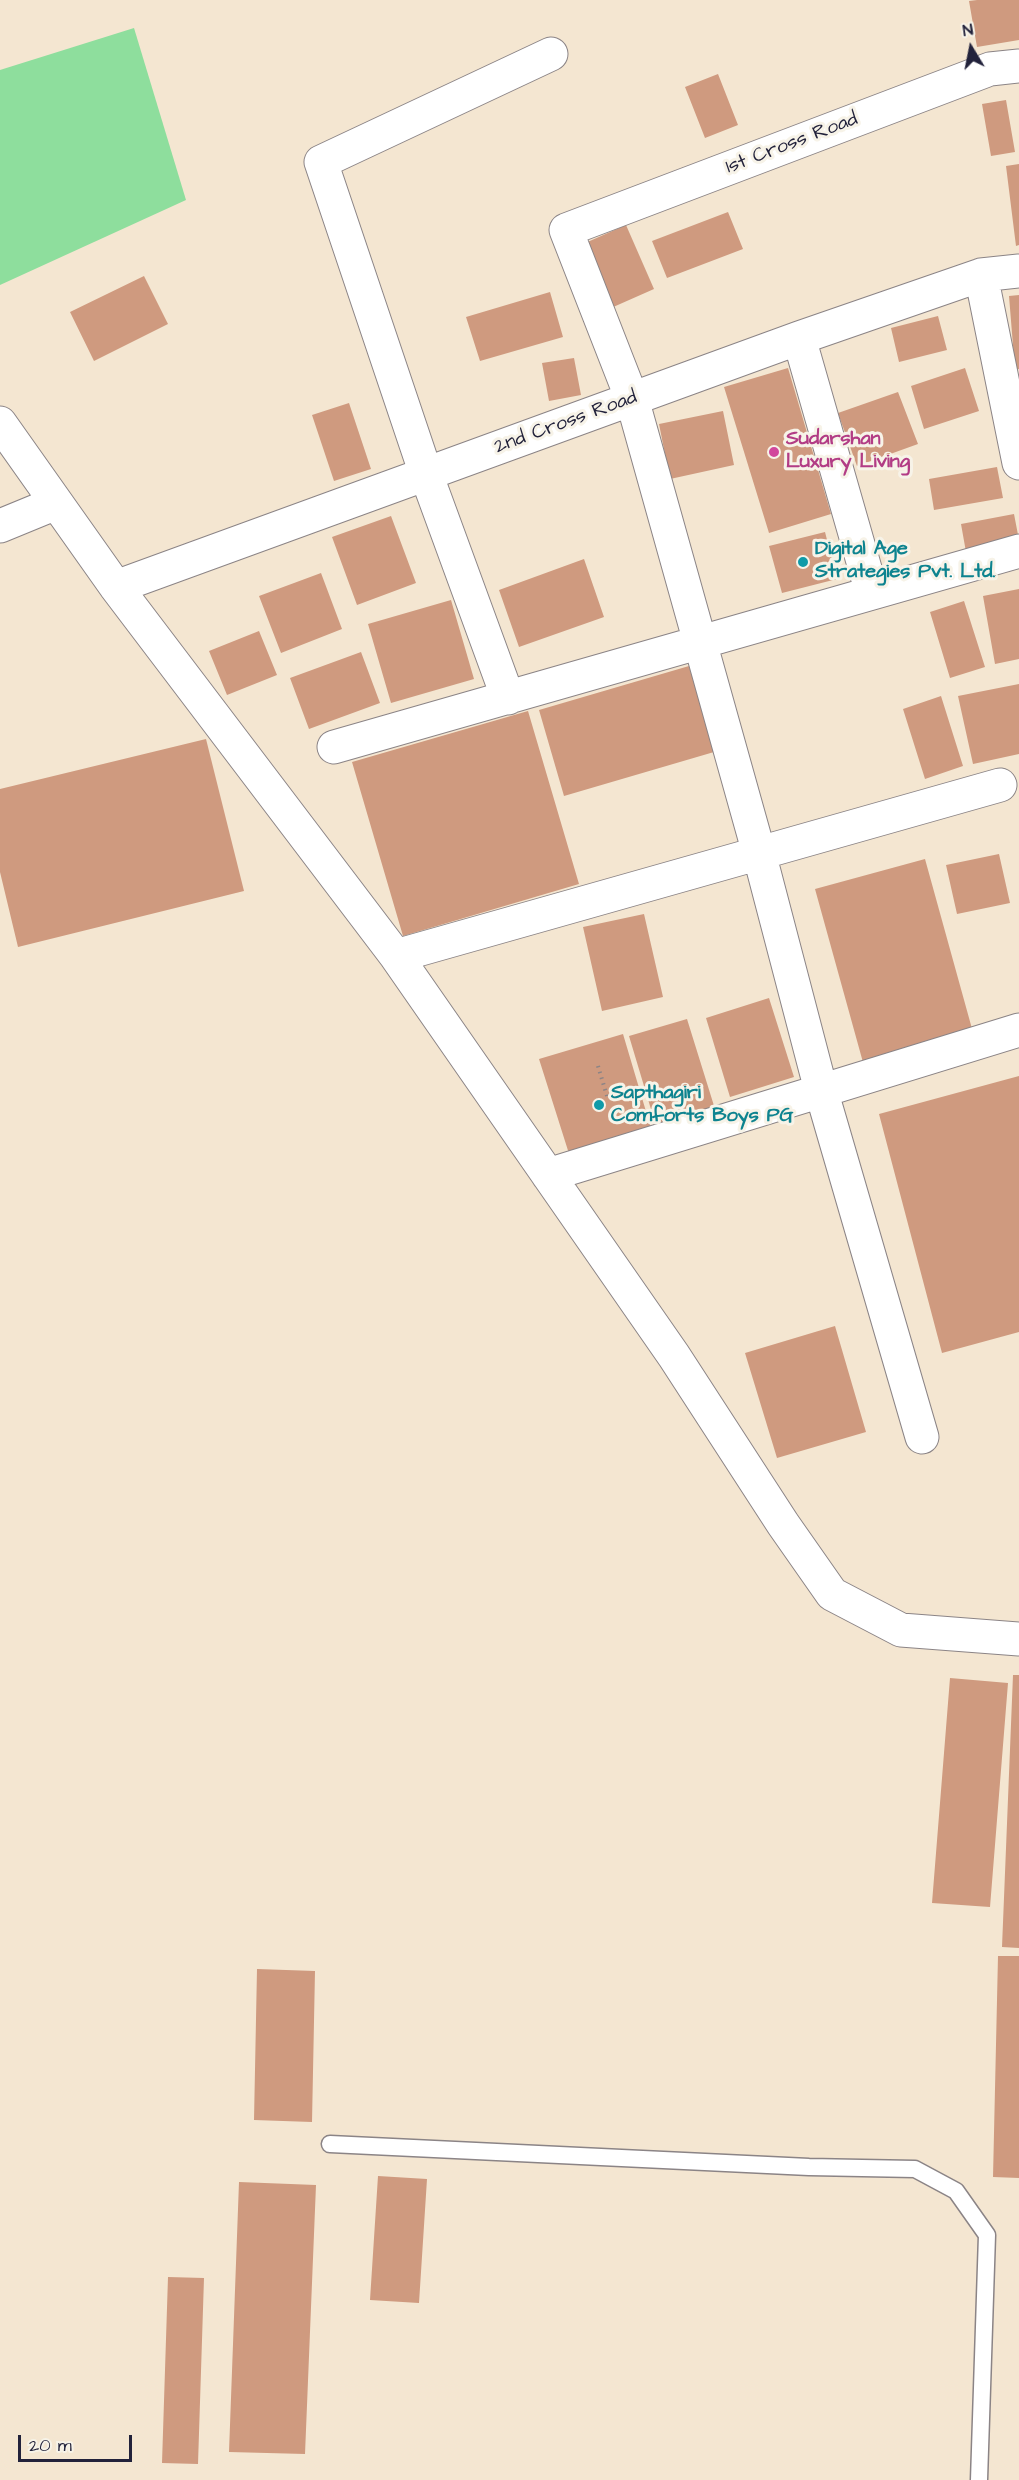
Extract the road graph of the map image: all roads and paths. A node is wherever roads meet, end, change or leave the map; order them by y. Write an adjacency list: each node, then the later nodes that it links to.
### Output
1 (551, 54): 9 (street)
2 (1019, 66): 6 (street, 1st Cross Road)
3 (1019, 271): 4 (street, 2nd Cross Road)
4 (981, 275): 5 (street, 2nd Cross Road); 8 (street)
5 (800, 338): 6 (street, 2nd Cross Road); 14 (street)
6 (632, 399): 9 (street, 2nd Cross Road); 15 (street)
7 (0, 423): 10 (street)
8 (1019, 463)
9 (426, 474): 13 (street, 2nd Cross Road); 16 (street)
10 (56, 502): 11 (street); 13 (street)
11 (0, 526)
12 (1019, 552): 14 (street)
13 (116, 587): 20 (street)
14 (872, 593): 15 (street)
15 (699, 641): 16 (street); 19 (street)
16 (508, 698): 17 (street)
17 (334, 747)
18 (1000, 785): 19 (street)
19 (759, 853): 20 (street); 23 (street)
20 (396, 956): 25 (street)
21 (1018, 1030): 23 (street)
22 (598, 1066): 24 (path)
23 (821, 1090): 25 (street); 26 (street)
24 (607, 1096)
25 (548, 1175): 27 (street)
26 (922, 1437)
27 (1019, 1639)
28 (330, 2144): 29 (lane)
29 (979, 2480)

